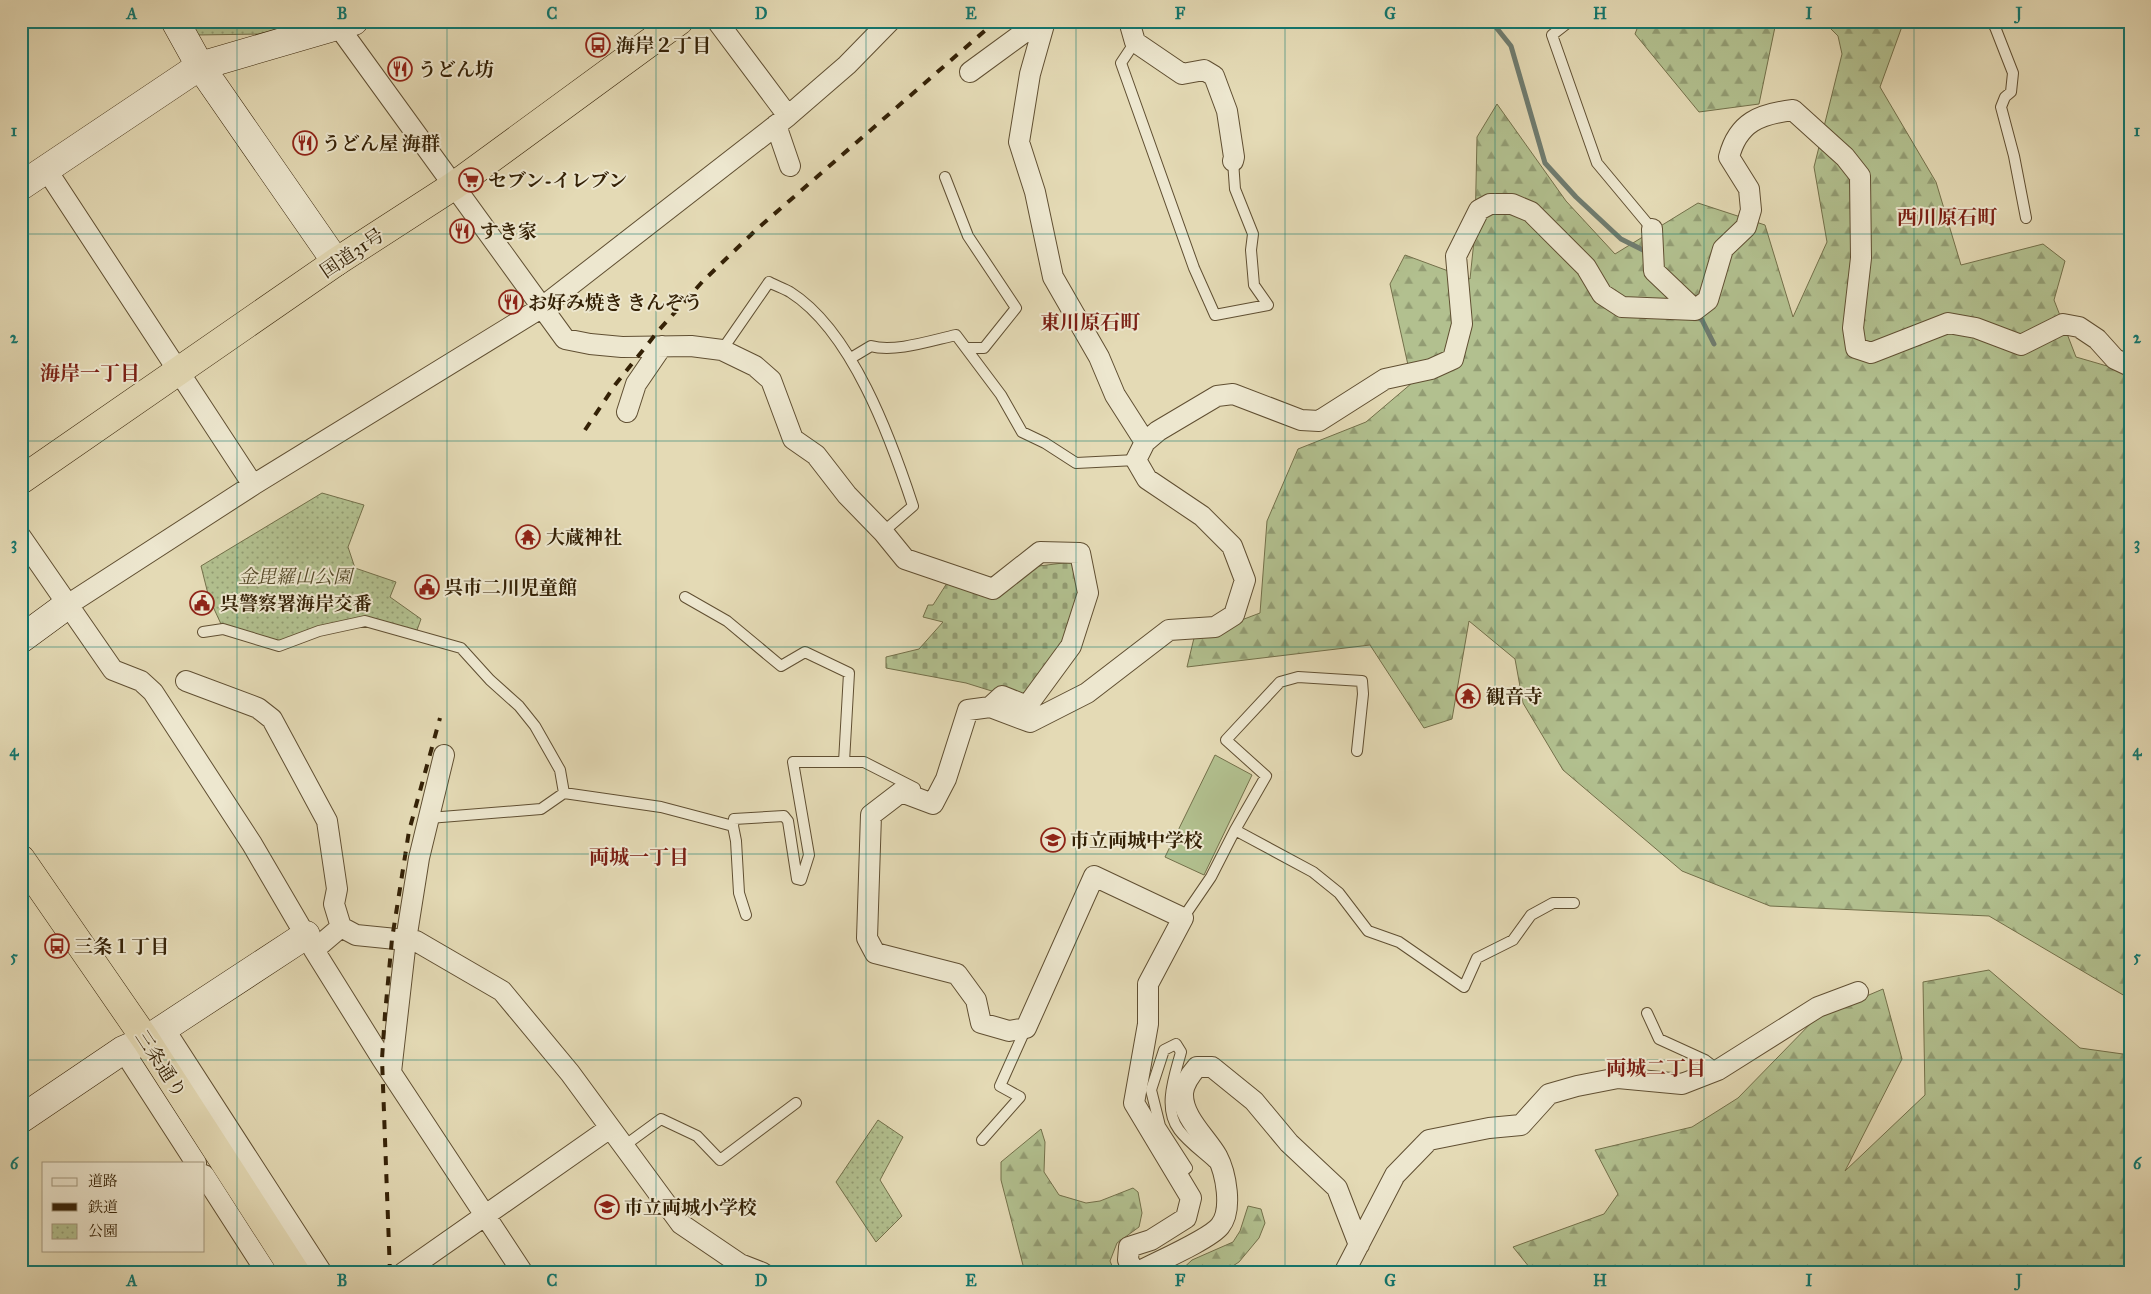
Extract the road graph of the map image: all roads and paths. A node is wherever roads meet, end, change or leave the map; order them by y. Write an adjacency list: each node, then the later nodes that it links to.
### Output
1 (175, 21): 12 (street)
2 (679, 21): 19 (highway, 国道31号)
3 (717, 21): 14 (street)
4 (890, 21): 14 (street)
5 (1036, 21): 13 (street)
6 (1046, 21): 33 (street)
7 (1129, 21): 11 (street)
8 (1570, 21): 22 (lane)
9 (1990, 21): 21 (lane)
10 (346, 24): 12 (street); 19 (street)
11 (1135, 42): 15 (street); 15 (lane)
12 (200, 66): 17 (street); 23 (street)
13 (970, 72)
14 (782, 121): 16 (street); 24 (street)
15 (1233, 162)
16 (790, 166)
17 (46, 169): 20 (street); 31 (street)
18 (945, 177): 27 (lane)
19 (455, 185): 23 (highway, 国道31号); 24 (street)
20 (21, 186)
21 (2026, 218)
22 (1652, 228): 25 (street)
23 (336, 262): 31 (highway, 国道31号)
24 (541, 308): 26 (street); 36 (street)
25 (1695, 310): 30 (street); 33 (street)
26 (662, 346): 28 (street); 32 (street)
27 (967, 348): 29 (lane); 34 (lane)
28 (722, 350): 29 (lane); 37 (street)
29 (851, 358): 37 (lane)
30 (2130, 366)
31 (178, 372): 35 (highway, 国道31号); 36 (street)
32 (627, 412)
33 (1145, 442): 34 (street)
34 (1136, 460): 44 (street)
35 (21, 480)
36 (253, 486): 40 (street)
37 (884, 532): 44 (street)
38 (21, 537): 40 (street)
39 (685, 597): 47 (lane)
40 (67, 605): 42 (street); 59 (street)
41 (203, 632): 48 (lane)
42 (21, 639)
43 (186, 682): 57 (street)
44 (990, 707): 49 (street)
45 (1357, 751): 52 (lane)
46 (444, 756): 50 (street)
47 (844, 762): 49 (lane); 51 (lane)
48 (564, 794): 50 (lane); 51 (lane)
49 (936, 798): 62 (street)
50 (428, 818): 58 (street)
51 (732, 826): 55 (lane)
52 (1235, 830): 54 (lane); 56 (lane)
53 (21, 859): 63 (highway, 三条通り)
54 (1574, 903)
55 (746, 915)
56 (1183, 918): 62 (street); 73 (street)
57 (341, 927): 58 (street); 59 (street)
58 (406, 940): 65 (street); 68 (street)
59 (310, 942): 63 (street); 65 (street)
60 (1858, 992): 64 (street)
61 (1647, 1013): 64 (lane)
62 (1026, 1028): 69 (lane)
63 (144, 1039): 67 (street); 71 (street); 79 (highway, 三条通り); 80 (street)
64 (1718, 1070): 76 (street)
65 (391, 1072): 75 (street)
66 (796, 1103): 70 (lane)
67 (21, 1119)
68 (610, 1128): 70 (street); 75 (street)
69 (982, 1140)
70 (624, 1146): 82 (street)
71 (196, 1162)
72 (1221, 1170): 73 (street); 73 (lane); 76 (street)
73 (1176, 1176)
74 (205, 1177): 78 (street)
75 (486, 1216): 77 (street); 81 (street)
76 (1359, 1245): 83 (street)
77 (413, 1269)
78 (267, 1273)
79 (296, 1273)
80 (322, 1273)
81 (523, 1273)
82 (763, 1273)
83 (1344, 1273)

